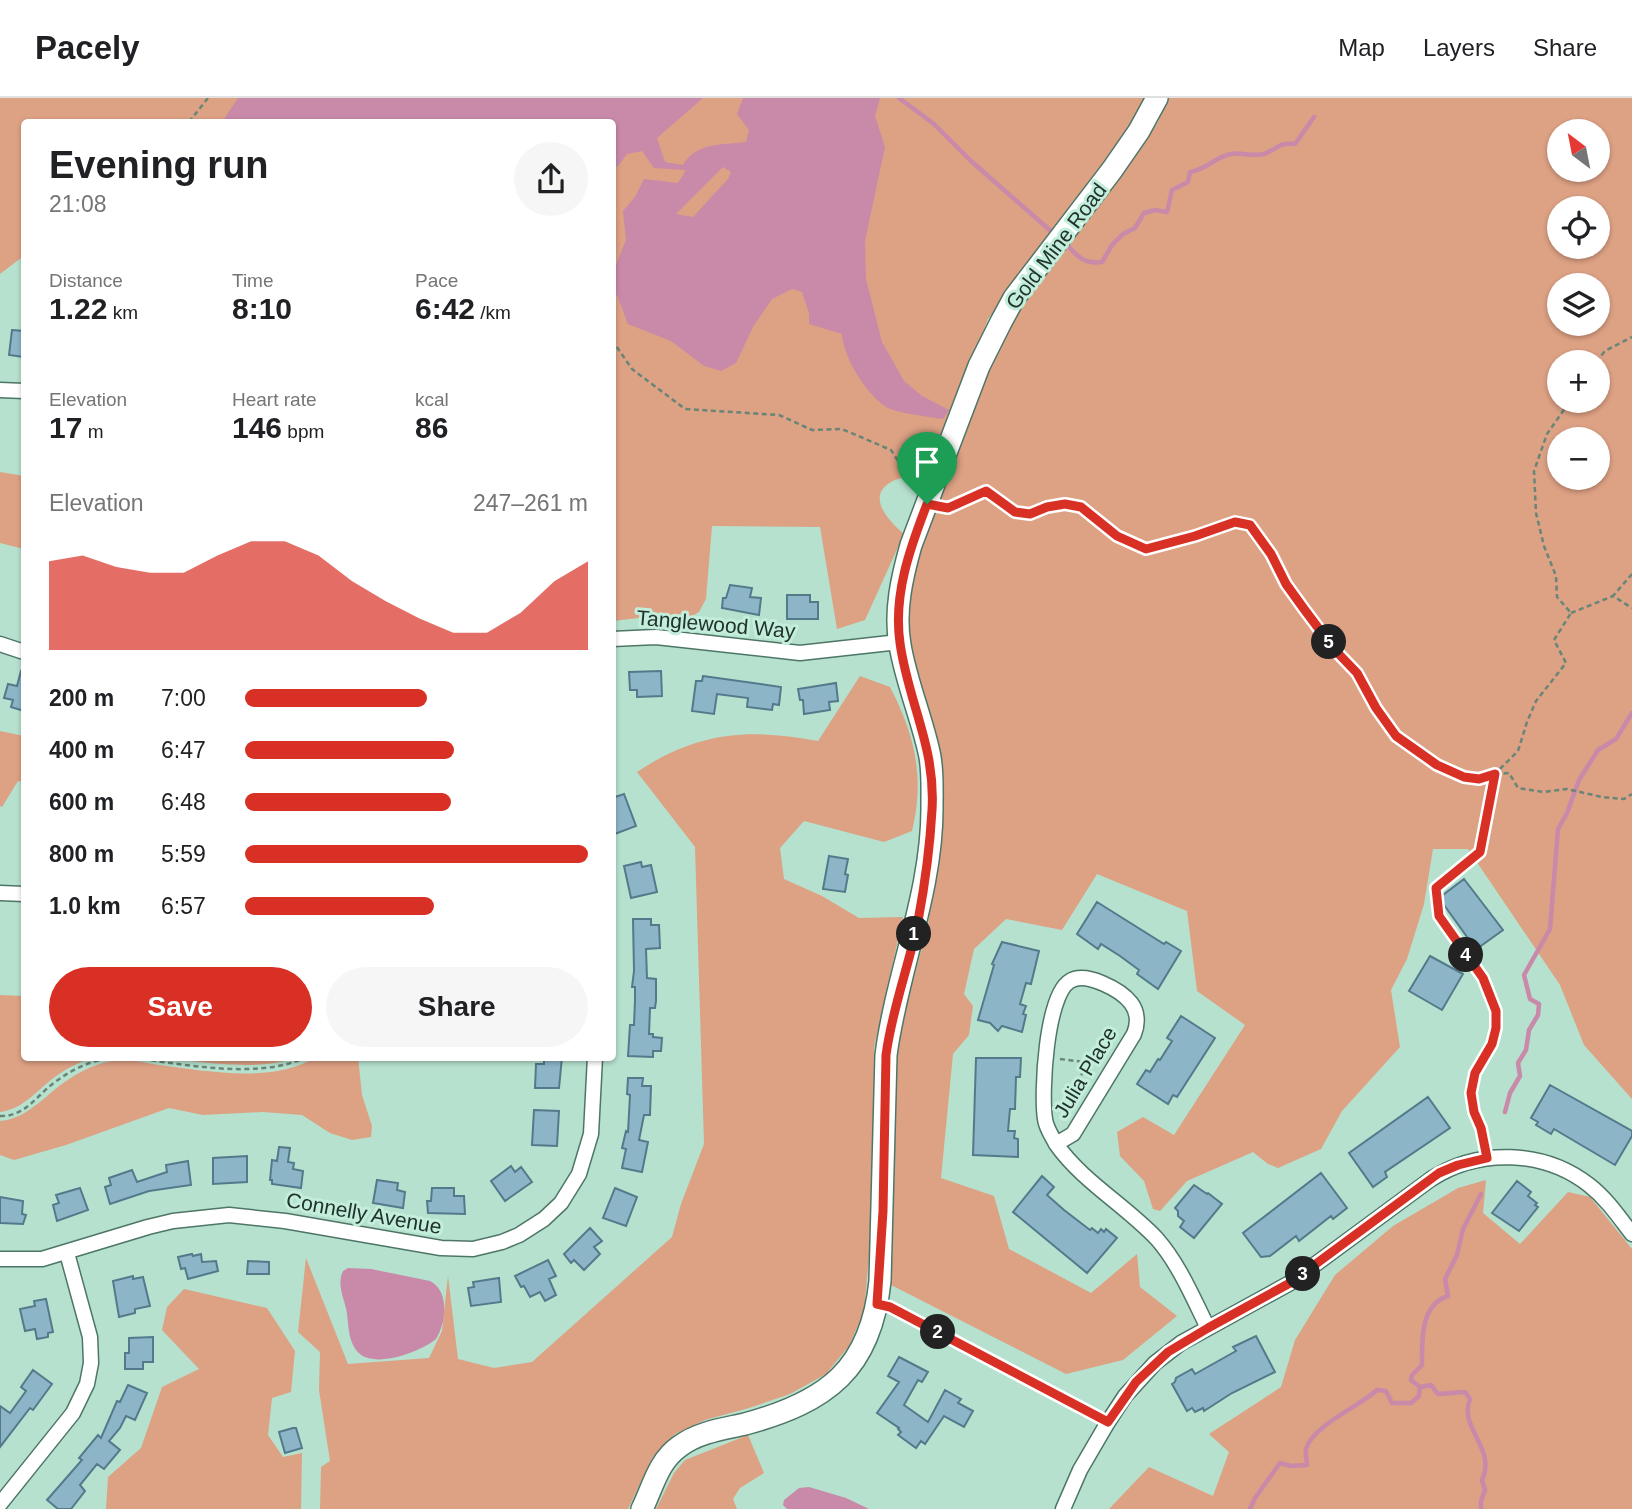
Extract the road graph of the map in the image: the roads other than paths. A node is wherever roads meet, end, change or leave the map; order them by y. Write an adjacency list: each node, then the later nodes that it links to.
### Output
1 (1157, 98): 5 (street, Gold Mine Road)
2 (0, 390): 3 (street)
3 (21, 391)
4 (616, 639): 5 (street, Tanglewood Way)
5 (900, 642): 19 (street, Gold Mine Road)
6 (0, 644): 7 (street)
7 (21, 651)
8 (0, 893): 9 (street)
9 (21, 894)
10 (1439, 916): 13 (lane)
11 (596, 1061): 15 (street, Connelly Avenue)
12 (1056, 1144): 12 (street, Julia Place); 17 (street, Julia Place)
13 (1487, 1158): 14 (street); 17 (street)
14 (1632, 1234)
15 (67, 1253): 16 (street, Connelly Avenue); 18 (street)
16 (0, 1259)
17 (1208, 1328): 20 (street)
18 (0, 1504)
19 (642, 1509)
20 (1063, 1509)

